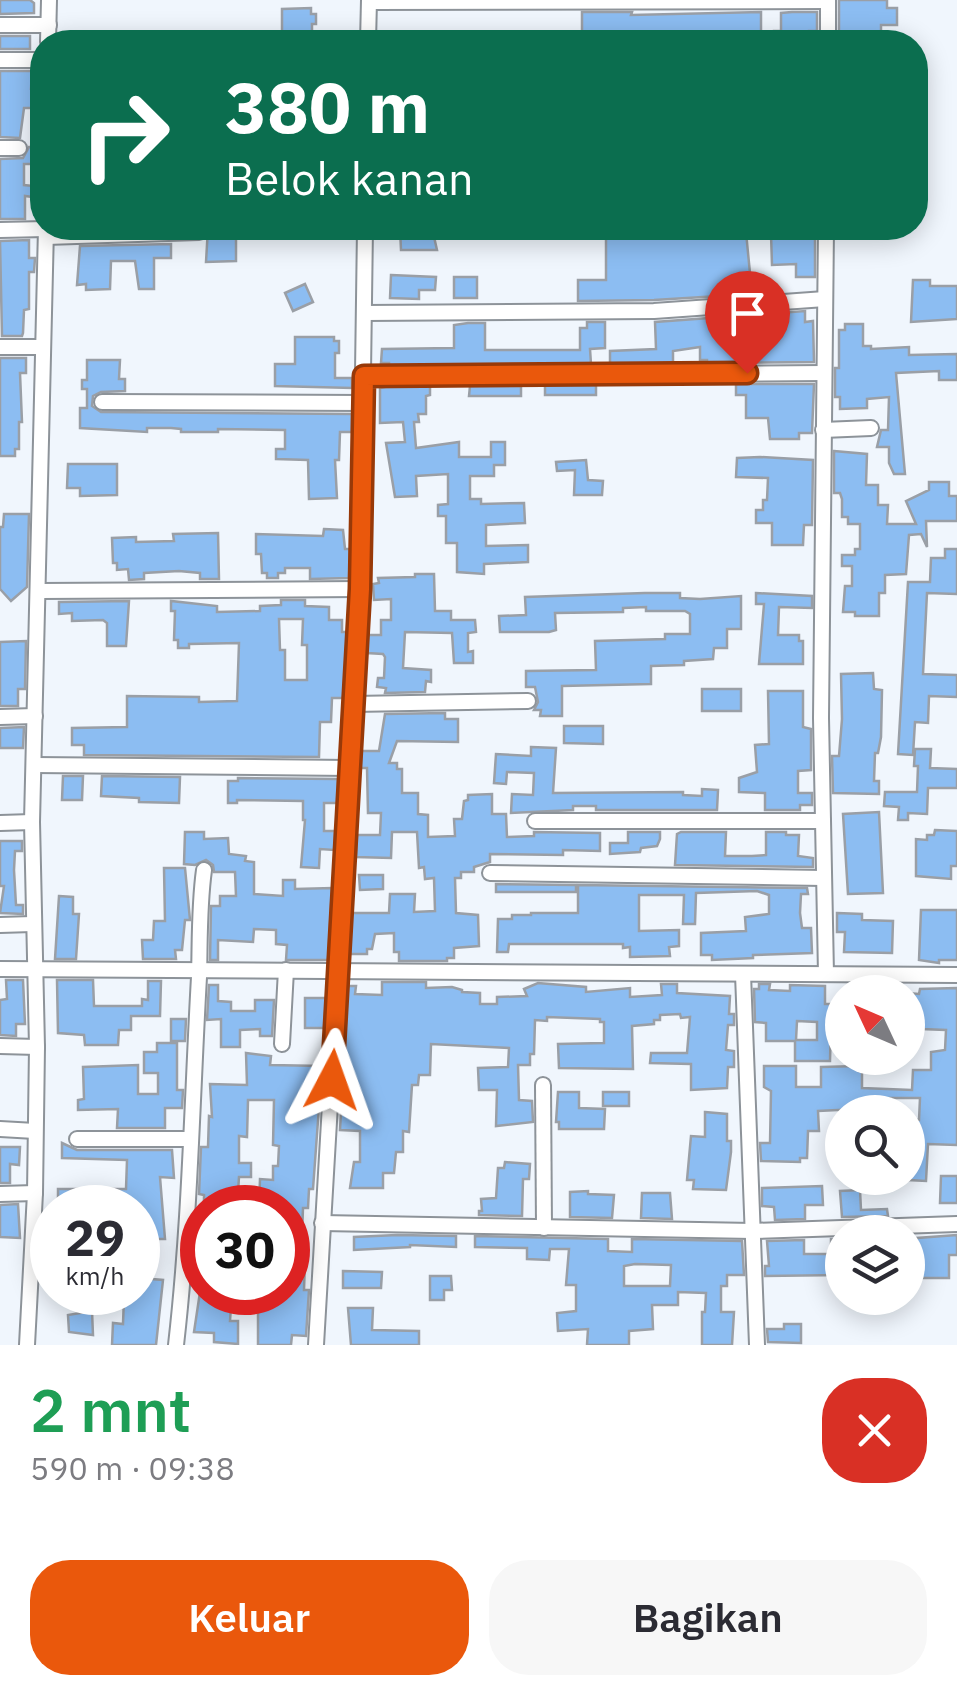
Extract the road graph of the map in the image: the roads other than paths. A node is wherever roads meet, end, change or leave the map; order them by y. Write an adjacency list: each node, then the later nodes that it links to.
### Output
1 (49, 0): 5 (street)
2 (828, 0): 3 (street); 8 (street)
3 (369, 1): 7 (street)
4 (0, 25): 5 (street)
5 (49, 25): 6 (street)
6 (49, 30)
7 (368, 30)
8 (828, 30)
9 (0, 60): 10 (street)
10 (30, 60)
11 (0, 148): 12 (street)
12 (19, 148)
13 (0, 230): 14 (street)
14 (30, 232)
15 (51, 240): 21 (street)
16 (365, 240): 19 (street)
17 (826, 240): 18 (street)
18 (825, 299): 19 (street); 22 (street)
19 (365, 313): 23 (street)
20 (0, 347): 21 (street)
21 (43, 347): 29 (street)
22 (824, 372): 23 (street); 27 (street)
23 (364, 376): 25 (street)
24 (102, 402): 25 (street)
25 (364, 403): 28 (street)
26 (871, 428): 27 (street)
27 (823, 430): 37 (street)
28 (360, 589): 29 (street); 31 (street)
29 (40, 591): 32 (street)
30 (528, 701): 31 (street)
31 (354, 704): 35 (street)
32 (36, 716): 33 (street); 34 (street)
33 (0, 717)
34 (34, 764): 35 (street); 38 (street)
35 (350, 768): 49 (street)
36 (535, 821): 37 (street)
37 (823, 821): 42 (street)
38 (32, 822): 39 (street); 43 (street)
39 (0, 823)
40 (204, 870): 48 (street)
41 (490, 873): 42 (street)
42 (823, 878): 51 (street)
43 (32, 924): 44 (street); 46 (street)
44 (0, 925)
45 (0, 969): 46 (street)
46 (36, 969): 48 (street); 55 (street)
47 (286, 970): 48 (street); 49 (street); 53 (street)
48 (199, 972): 59 (street)
49 (340, 974): 50 (street); 64 (street)
50 (743, 974): 51 (street); 67 (street)
51 (826, 974): 52 (street)
52 (957, 976)
53 (282, 1044)
54 (0, 1046): 55 (street)
55 (37, 1046): 58 (street)
56 (544, 1085): 66 (street)
57 (0, 1130): 58 (street)
58 (35, 1131): 61 (street)
59 (190, 1138): 60 (street); 70 (street)
60 (77, 1139)
61 (35, 1185)
62 (30, 1193): 63 (street)
63 (0, 1194)
64 (322, 1222): 66 (street); 71 (street)
65 (957, 1224): 67 (street)
66 (544, 1228): 67 (street)
67 (753, 1231): 72 (street)
68 (30, 1288): 69 (street)
69 (27, 1345)
70 (176, 1345)
71 (316, 1345)
72 (756, 1345)

